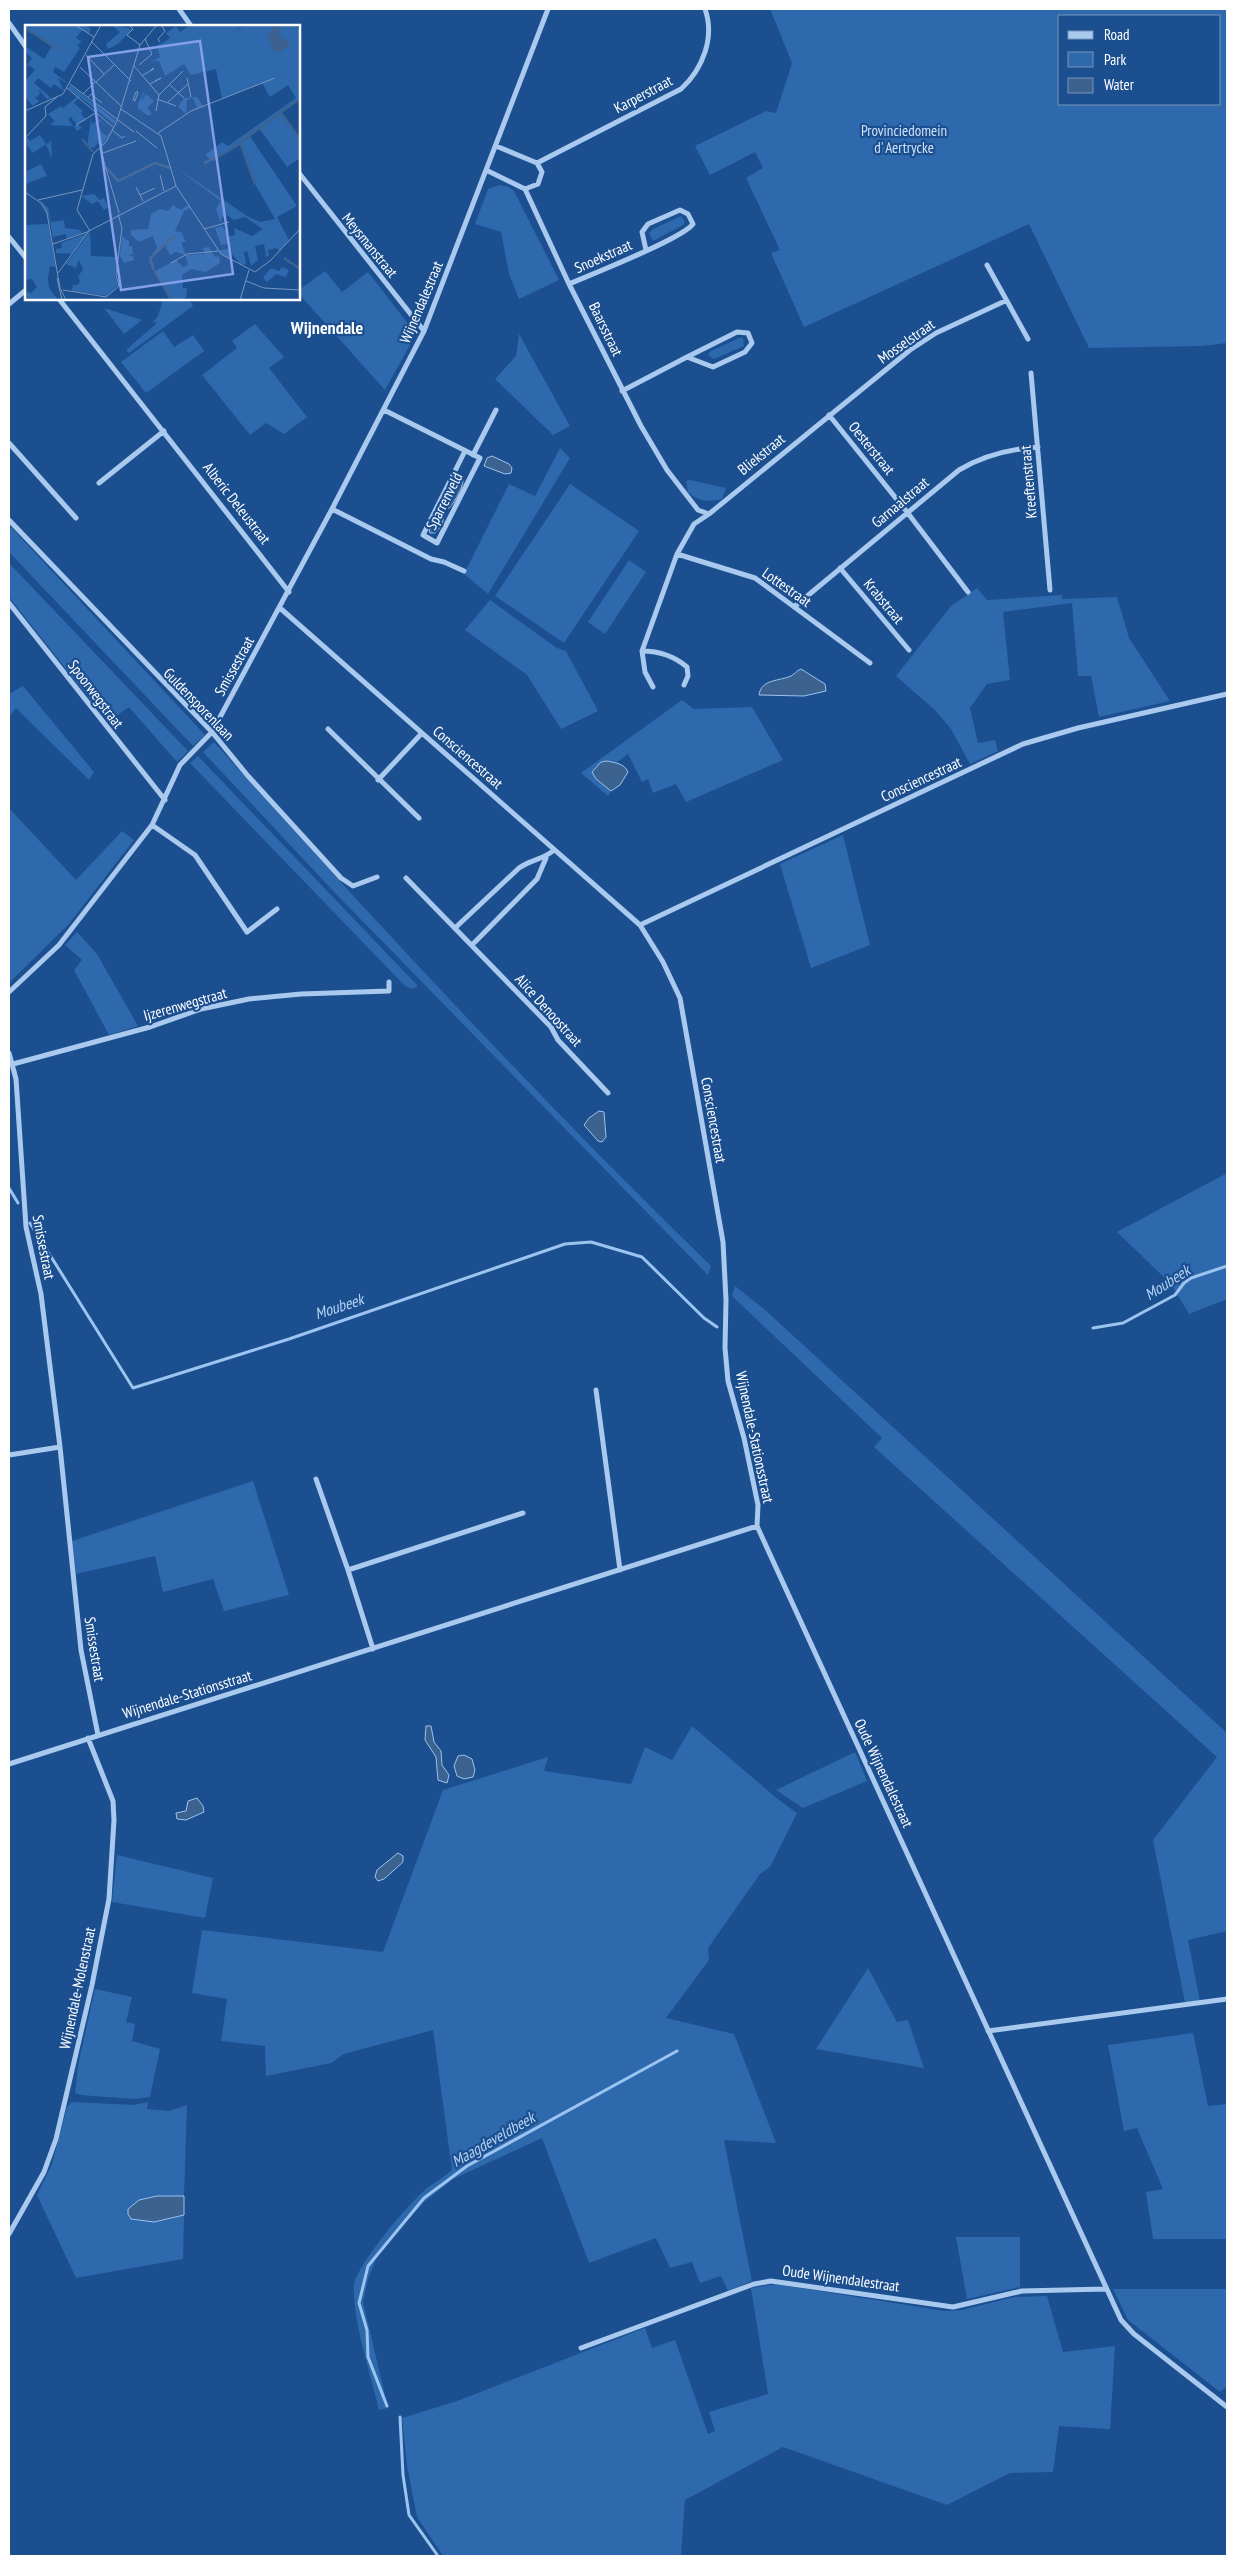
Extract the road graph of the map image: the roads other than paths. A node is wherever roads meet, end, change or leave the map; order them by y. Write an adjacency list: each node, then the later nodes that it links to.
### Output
1 (179, 9): 5 (street)
2 (548, 9): 7 (street, Wijnendalestraat)
3 (705, 9): 8 (street, Karperstraat)
4 (9, 23): 6 (street)
5 (190, 25)
6 (25, 46)
7 (496, 146): 8 (street); 9 (street, Wijnendalestraat)
8 (537, 163): 11 (street)
9 (486, 170): 11 (street); 21 (street, Wijnendalestraat)
10 (300, 174): 21 (street, Meysmanstraat)
11 (525, 189): 16 (street, Baarsstraat)
12 (9, 237): 14 (street)
13 (646, 250): 13 (street, Snoekstraat); 16 (street, Snoekstraat)
14 (25, 257)
15 (987, 265): 19 (street)
16 (569, 284): 25 (street, Baarsstraat)
17 (25, 291): 20 (street)
18 (60, 300): 29 (street, Alberic Deleustraat)
19 (1005, 301): 22 (street); 28 (street, Mosselstraat)
20 (9, 304)
21 (424, 331): 26 (street, Wijnendalestraat)
22 (1028, 339)
23 (687, 357): 23 (street); 25 (street)
24 (1031, 373): 31 (street, Kreeftenstraat)
25 (622, 391): 37 (street, Baarsstraat)
26 (384, 410): 32 (street); 35 (street, Wijnendalestraat)
27 (496, 410): 33 (street, Sparrenveld)
28 (829, 415): 36 (street, Oesterstraat); 37 (street, Bliekstraat)
29 (164, 431): 34 (street); 44 (street, Alberic Deleustraat)
30 (9, 443): 38 (street)
31 (1038, 447): 36 (street, Garnaalstraat); 43 (street, Kreeftenstraat)
32 (465, 451): 33 (street); 33 (street, Sparrenveld)
33 (473, 455)
34 (99, 483)
35 (332, 509): 42 (street); 44 (street, Wijnendalestraat)
36 (908, 512): 41 (street, Garnaalstraat); 45 (street, Oesterstraat)
37 (709, 514): 40 (street, Bliekstraat)
38 (76, 518)
39 (9, 520): 57 (street, Guldensporenlaan)
40 (678, 554): 47 (street, Lottestraat); 50 (street, Bliekstraat)
41 (840, 568): 47 (street, Garnaalstraat); 49 (street, Krabstraat)
42 (464, 571)
43 (1050, 590)
44 (289, 592): 48 (street, Smissestraat)
45 (968, 592)
46 (10, 607): 59 (street, Spoorwegstraat)
47 (794, 607): 51 (street, Lottestraat)
48 (280, 608): 56 (street, Consciencestraat); 57 (street, Smissestraat)
49 (909, 650)
50 (642, 651): 52 (street); 53 (street)
51 (870, 663)
52 (684, 685)
53 (653, 688)
54 (1227, 694): 67 (street, Consciencestraat)
55 (328, 730): 58 (street)
56 (422, 733): 58 (street); 62 (street, Consciencestraat)
57 (211, 734): 59 (street, Smissestraat); 64 (street, Guldensporenlaan)
58 (378, 780): 60 (street)
59 (164, 800): 61 (street, Smissestraat)
60 (419, 818)
61 (152, 825): 66 (street); 71 (street, Smissestraat)
62 (554, 850): 63 (street); 67 (street, Consciencestraat)
63 (546, 858): 68 (street); 69 (street)
64 (377, 877)
65 (406, 878): 68 (street, Alice Denoostraat)
66 (277, 909)
67 (640, 925): 75 (street, Consciencestraat)
68 (455, 928): 69 (street, Alice Denoostraat)
69 (472, 945): 74 (street, Alice Denoostraat)
70 (389, 982): 73 (street, Ijzerenwegstraat)
71 (9, 992)
72 (9, 1053): 73 (street, Smissestraat)
73 (13, 1064): 77 (street, Smissestraat)
74 (608, 1093)
75 (726, 1300): 81 (street, Wijnendale-Stationsstraat)
76 (596, 1390): 83 (street)
77 (60, 1447): 78 (street); 85 (street, Smissestraat)
78 (9, 1455)
79 (316, 1479): 82 (street)
80 (523, 1513): 82 (street)
81 (757, 1526): 83 (street, Wijnendale-Stationsstraat); 89 (street, Oude Wijnendalestraat)
82 (348, 1570): 84 (street)
83 (620, 1570): 84 (street, Wijnendale-Stationsstraat)
84 (373, 1649): 85 (street, Wijnendale-Stationsstraat)
85 (98, 1735): 86 (street, Wijnendale-Stationsstraat)
86 (88, 1738): 87 (street, Wijnendale-Stationsstraat); 90 (street, Wijnendale-Molenstraat)
87 (9, 1764)
88 (1227, 1999): 89 (street)
89 (988, 2031): 91 (street, Oude Wijnendalestraat)
90 (9, 2234)
91 (1106, 2289): 92 (street, Oude Wijnendalestraat); 93 (street, Oude Wijnendalestraat)
92 (581, 2348)
93 (1227, 2407)

